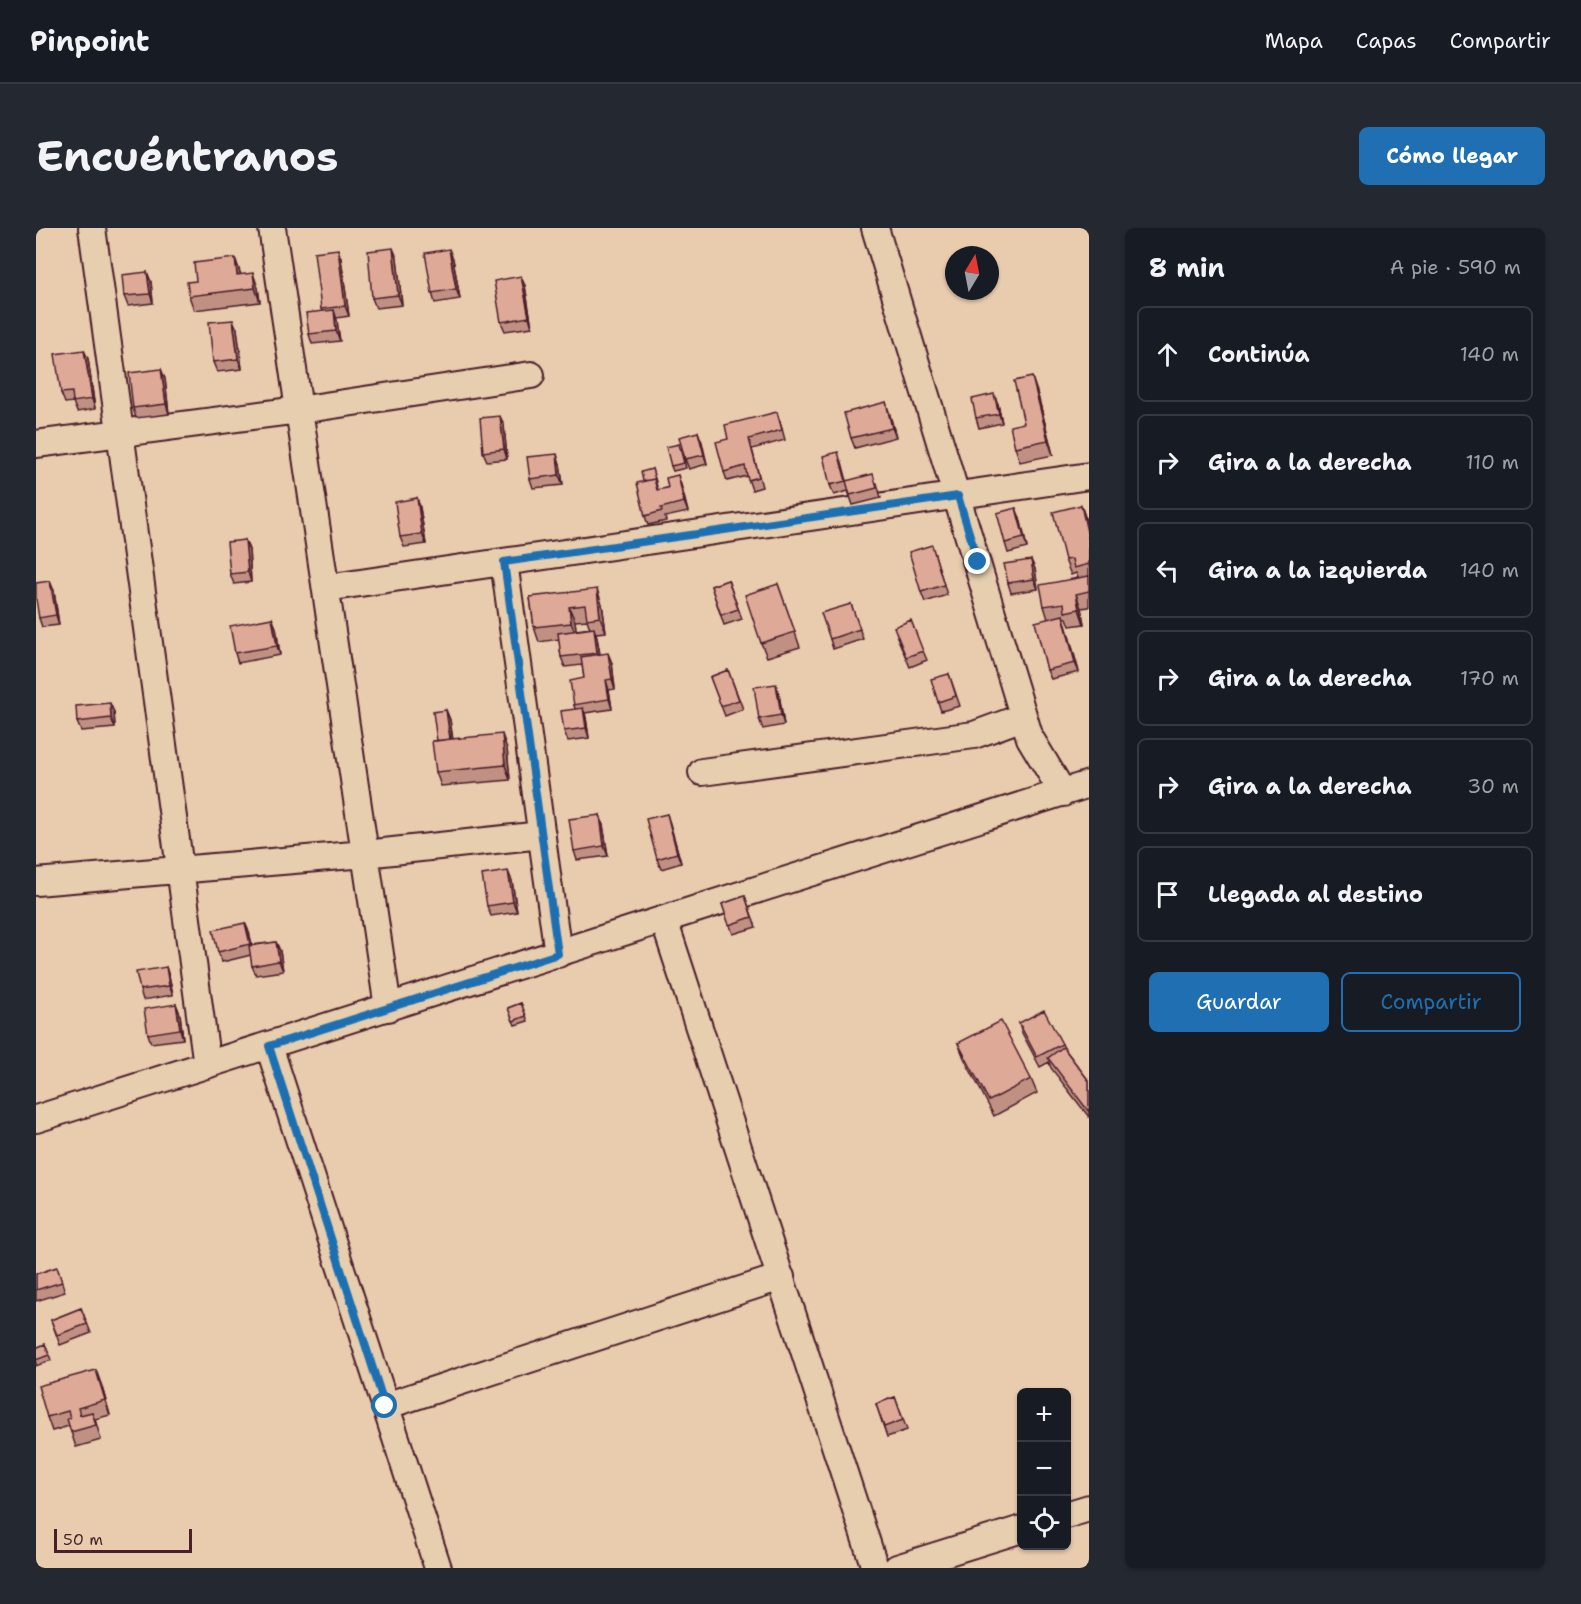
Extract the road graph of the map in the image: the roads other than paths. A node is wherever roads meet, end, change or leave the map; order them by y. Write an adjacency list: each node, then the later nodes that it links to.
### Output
1 (92, 228): 6 (street)
2 (272, 228): 5 (street)
3 (875, 228): 9 (street)
4 (531, 375): 5 (street)
5 (299, 410): 6 (street); 11 (street)
6 (120, 433): 7 (street); 18 (street)
7 (36, 444)
8 (1089, 476): 9 (street)
9 (958, 496): 10 (street); 12 (street)
10 (504, 562): 11 (street); 16 (street)
11 (326, 588): 17 (street)
12 (1023, 717): 13 (street); 15 (street)
13 (702, 772)
14 (1089, 784): 15 (street)
15 (1063, 793): 20 (street)
16 (542, 835): 17 (street); 21 (street)
17 (365, 854): 18 (street); 22 (street)
18 (180, 870): 19 (street); 24 (street)
19 (36, 882)
20 (664, 920): 21 (street); 26 (street)
21 (558, 954): 22 (street)
22 (388, 1008): 23 (street)
23 (269, 1046): 24 (street); 27 (street)
24 (207, 1065): 25 (street)
25 (36, 1119)
26 (781, 1277): 27 (street); 32 (street)
27 (385, 1406): 31 (street)
28 (1089, 1508): 29 (street)
29 (1071, 1513)
30 (1017, 1531): 33 (street)
31 (438, 1568)
32 (875, 1568)
33 (897, 1568)

